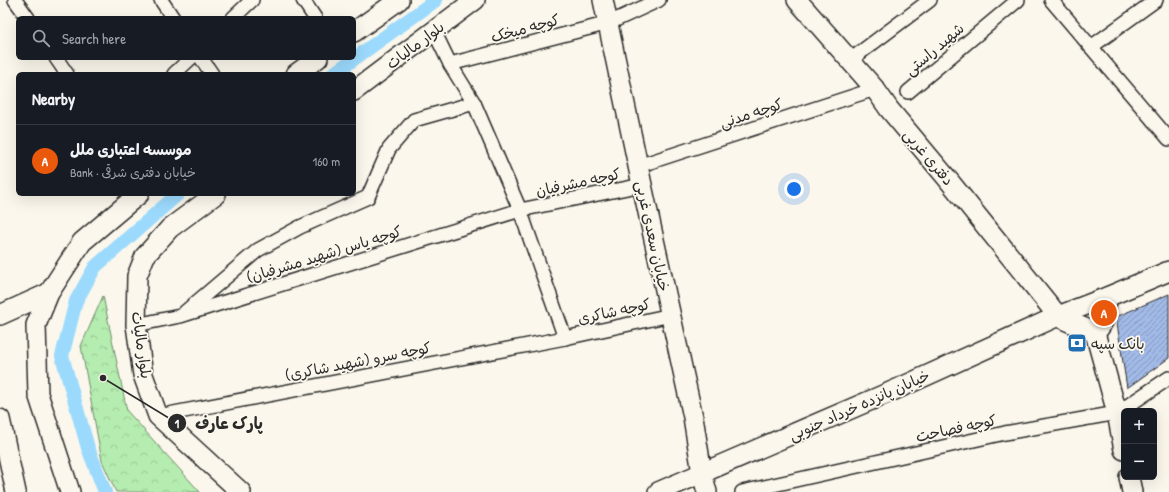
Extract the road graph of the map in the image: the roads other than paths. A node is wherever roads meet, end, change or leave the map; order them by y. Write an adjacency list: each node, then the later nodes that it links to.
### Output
1 (15, 0): 14 (street)
2 (161, 0): 15 (street)
3 (252, 0): 16 (street)
4 (304, 0): 17 (street)
5 (399, 0): 19 (street)
6 (475, 0): 20 (street, بلوار مالیات)
7 (604, 0): 18 (street, خیابان سعدی غربی)
8 (659, 0): 18 (street, کوچه میخک)
9 (797, 0): 26 (street, دفتری غربی)
10 (930, 0): 26 (street)
11 (1018, 0): 34 (street, شهید راستی)
12 (1051, 0): 21 (street)
13 (1156, 0): 21 (street)
14 (27, 16)
15 (172, 16)
16 (235, 16)
17 (314, 16)
18 (609, 23): 27 (street, کوچه میخک); 37 (street, خیابان سعدی غربی)
19 (356, 31)
20 (434, 31): 27 (street); 32 (street, بلوار مالیات)
21 (1091, 47): 36 (street)
22 (57, 60): 28 (street)
23 (189, 60): 29 (street)
24 (202, 60): 30 (street)
25 (315, 60): 31 (street)
26 (849, 61): 33 (street, دفتری غربی)
27 (450, 64): 35 (street)
28 (66, 72)
29 (176, 72)
30 (211, 72)
31 (299, 72)
32 (356, 89)
33 (875, 89): 37 (street, کوچه مدنی); 48 (street, دفتری غربی)
34 (908, 92)
35 (474, 103): 41 (street); 47 (street)
36 (1169, 139)
37 (638, 166): 38 (street, خیابان سعدی غربی)
38 (642, 185): 41 (street, کوچه مشرفیان); 46 (street, خیابان سعدی غربی)
39 (137, 196): 43 (street)
40 (213, 196): 49 (street, بلوار مالیات)
41 (520, 210): 47 (street, کوچه یاس (شهید مشرفیان)); 51 (street)
42 (1169, 271): 44 (street)
43 (49, 293): 45 (street); 62 (street)
44 (1107, 298): 48 (street, خیابان پانزده خرداد جنوبی); 50 (street)
45 (0, 315)
46 (671, 315): 51 (street, کوچه شاکری); 58 (street, خیابان سعدی غربی)
47 (180, 316): 49 (street, کوچه یاس (شهید مشرفیان))
48 (1058, 316): 50 (street); 58 (street, خیابان پانزده خرداد جنوبی)
49 (136, 325): 54 (street, بلوار مالیات)
50 (1095, 333): 53 (street)
51 (565, 338): 54 (street, کوچه سرو (شهید شاکری))
52 (1169, 378): 53 (street, کوچه فصاحت)
53 (1117, 413): 57 (street); 66 (street, کوچه فصاحت)
54 (158, 416): 63 (street, بلوار مالیات)
55 (0, 419): 56 (street)
56 (3, 444): 61 (street)
57 (1123, 444)
58 (702, 473): 60 (street, خیابان پانزده خرداد جنوبی); 65 (street, خیابان سعدی غربی)
59 (1130, 480): 67 (street)
60 (684, 488): 64 (street, خیابان پانزده خرداد جنوبی)
61 (16, 492)
62 (70, 492)
63 (241, 492)
64 (658, 492)
65 (707, 492)
66 (742, 492)
67 (1132, 492)

